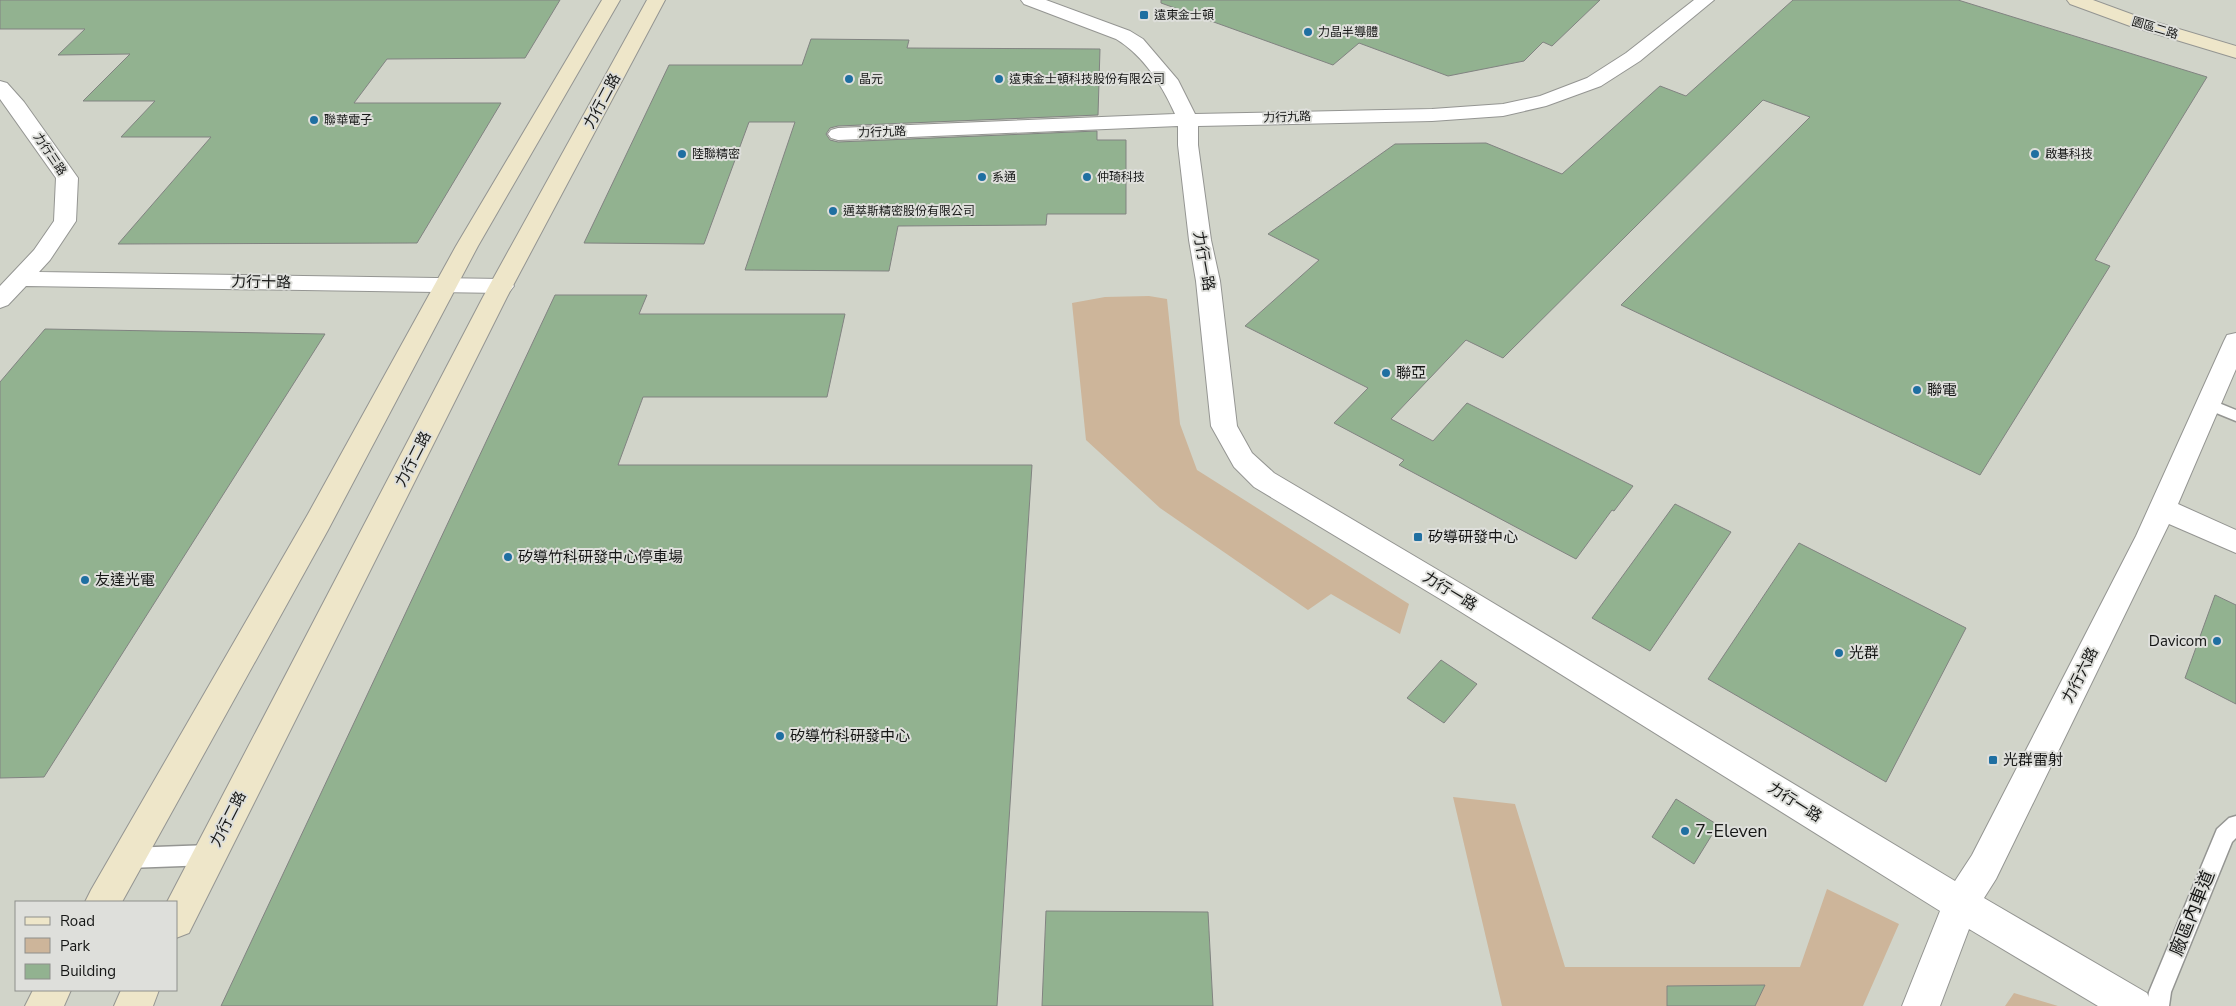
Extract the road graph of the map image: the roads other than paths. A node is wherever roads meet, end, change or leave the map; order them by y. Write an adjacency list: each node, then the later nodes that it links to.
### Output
1 (611, 0): 11 (street)
2 (656, 0): 12 (street, 力行二路)
3 (1030, 0): 8 (street, 力行一路)
4 (1705, 0): 8 (street, 力行九路)
5 (2076, 0): 6 (street, 園區二路)
6 (2236, 52)
7 (0, 87): 10 (street, 力行三路)
8 (1188, 120): 9 (street, 力行九路); 23 (street, 力行一路)
9 (838, 134)
10 (21, 279): 11 (street, 力行十路); 13 (street, 力行三路)
11 (446, 284): 12 (street, 力行十路); 21 (street)
12 (502, 286): 20 (street, 力行二路)
13 (0, 300)
14 (2236, 341): 15 (street, 力行六路)
15 (2209, 404): 16 (lane); 17 (street, 力行六路)
16 (2236, 416)
17 (2163, 509): 18 (street); 23 (street, 力行六路)
18 (2236, 542)
19 (2236, 825): 31 (lane, 廠區內車道)
20 (210, 855): 21 (lane); 24 (street, 力行二路)
21 (128, 858): 22 (street)
22 (104, 901)
23 (1961, 904): 29 (street, 力行六路); 30 (street, 力行一路)
24 (178, 917)
25 (53, 991): 27 (street)
26 (140, 991): 28 (street)
27 (44, 1006)
28 (133, 1006)
29 (1921, 1006)
30 (2134, 1006)
31 (2158, 1006)

